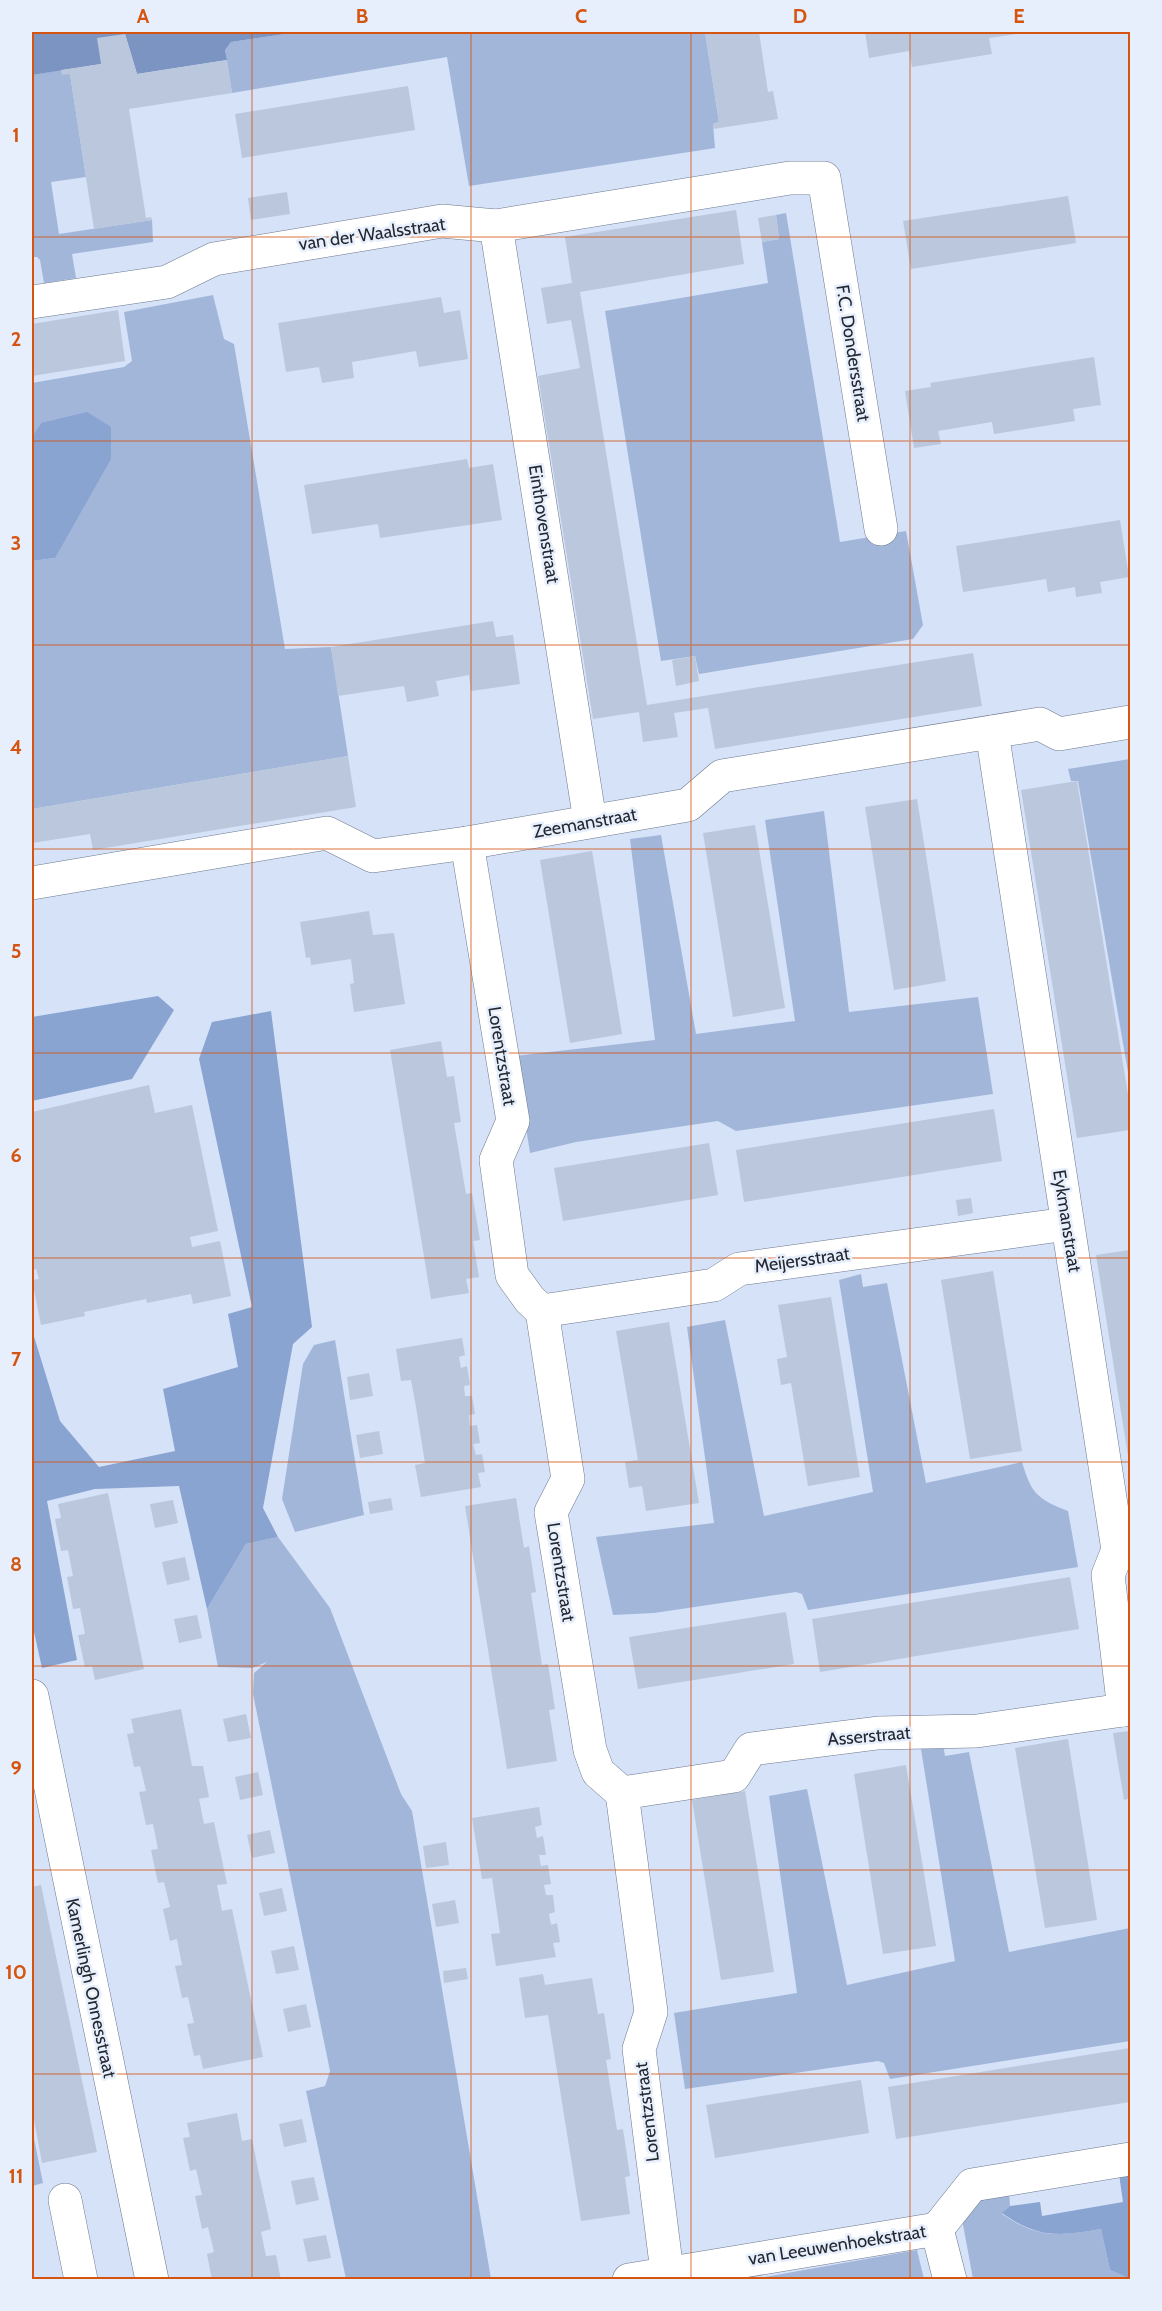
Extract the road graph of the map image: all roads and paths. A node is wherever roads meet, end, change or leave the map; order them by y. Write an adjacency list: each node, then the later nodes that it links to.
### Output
1 (824, 178): 2 (street, van der Waalsstraat); 4 (street, F.C. Dondersstraat)
2 (496, 226): 3 (street, van der Waalsstraat); 7 (street, Einthovenstraat)
3 (32, 302)
4 (881, 529)
5 (1131, 722): 6 (street, Zeemanstraat)
6 (992, 732): 7 (street, Zeemanstraat); 10 (street, Eykmanstraat)
7 (590, 821): 8 (street, Zeemanstraat)
8 (467, 843): 9 (street, Zeemanstraat); 11 (street, Lorentzstraat)
9 (32, 883)
10 (1067, 1224): 11 (street, Meijersstraat); 13 (street, Eykmanstraat)
11 (542, 1311): 15 (street, Lorentzstraat)
12 (32, 1696): 14 (street, Kamerlingh Onnesstraat)
13 (1127, 1709): 15 (street, Asserstraat)
14 (36, 1745): 21 (street, Kamerlingh Onnesstraat)
15 (622, 1792): 19 (street, Lorentzstraat)
16 (1131, 2159): 18 (street, van Leeuwenhoekstraat)
17 (65, 2200): 20 (street)
18 (937, 2229): 19 (street, van Leeuwenhoekstraat); 23 (street)
19 (667, 2272): 22 (street, van Leeuwenhoekstraat)
20 (81, 2280)
21 (152, 2280)
22 (629, 2280)
23 (950, 2280)

